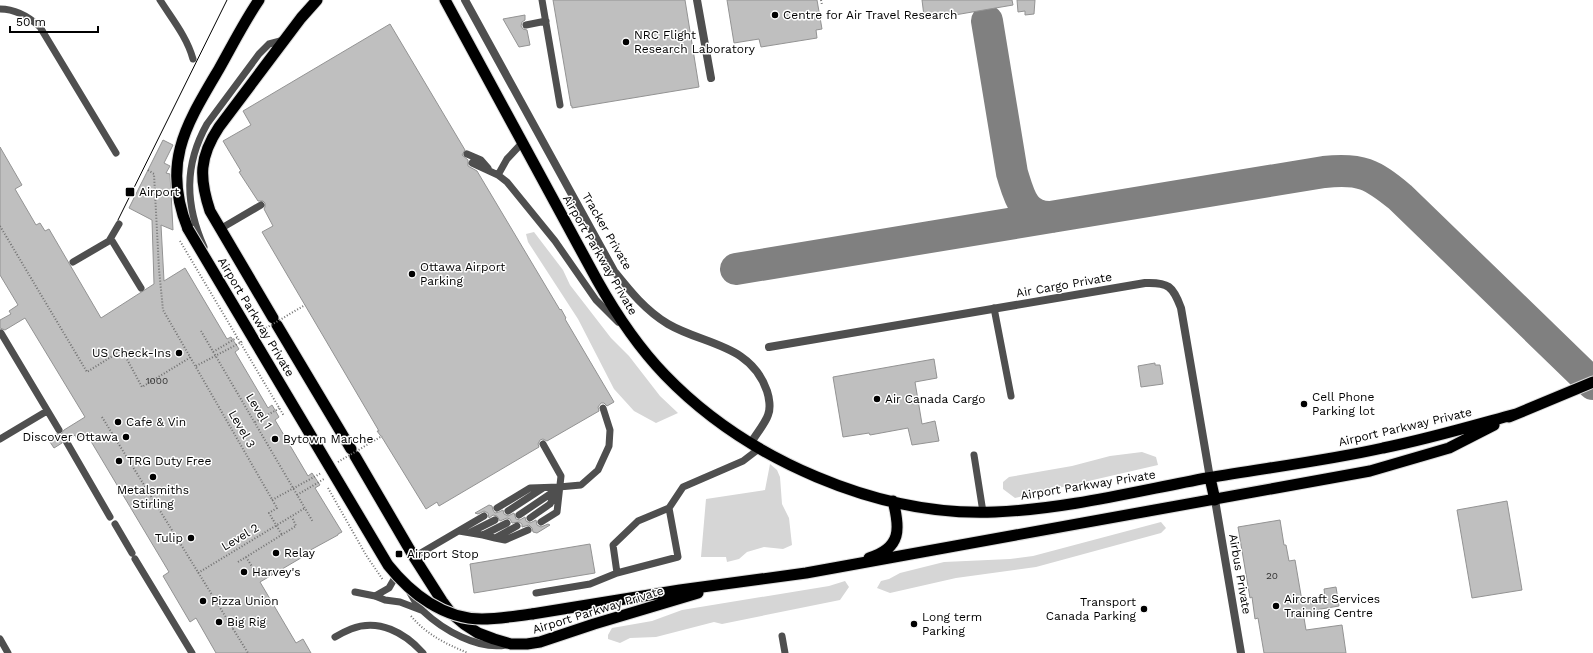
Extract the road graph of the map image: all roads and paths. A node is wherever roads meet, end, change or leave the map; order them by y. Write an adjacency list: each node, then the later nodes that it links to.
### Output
1 (160, 0): 16 (lane)
2 (317, 0): 15 (highway, Airport Parkway Private)
3 (435, 0): 14 (highway, Airport Parkway Private)
4 (445, 0): 14 (highway, Airport Parkway Private)
5 (465, 0): 54 (street, Tracker Private)
6 (542, 0): 12 (lane)
7 (697, 0): 17 (street)
8 (821, 0): 10 (path)
9 (257, 3): 94 (highway, Airport Parkway Private, bridge)
10 (822, 5)
11 (0, 9): 20 (lane)
12 (546, 21): 13 (lane); 18 (lane)
13 (526, 25)
14 (460, 28): 19 (highway, Airport Parkway Private)
15 (286, 39): 29 (highway, Airport Parkway Private); 93 (lane)
16 (193, 59)
17 (711, 78)
18 (560, 105)
19 (522, 143): 25 (lane); 38 (highway, Airport Parkway Private)
20 (116, 153)
21 (467, 154): 24 (lane)
22 (472, 163): 24 (lane)
23 (148, 170): 41 (path, Level 3)
24 (489, 170): 25 (lane)
25 (498, 174): 38 (lane)
26 (261, 205): 29 (lane)
27 (119, 224): 30 (lane)
28 (0, 226): 41 (path)
29 (220, 229): 87 (highway, Airport Parkway Private)
30 (111, 239): 31 (lane); 32 (lane)
31 (72, 262)
32 (140, 288)
33 (305, 305): 37 (path, bridge)
34 (994, 308): 40 (street, Air Cargo Private); 44 (lane); 58 (street, Air Cargo Private)
35 (200, 331): 64 (path, Level 1)
36 (1, 332): 46 (lane)
37 (257, 333)
38 (630, 333): 54 (highway, Airport Parkway Private)
39 (243, 341): 42 (path, bridge)
40 (769, 347)
41 (191, 357): 42 (path, Level 3)
42 (196, 366): 61 (path, Level 3)
43 (1593, 382): 47 (highway, Airport Parkway Private)
44 (1011, 396)
45 (603, 408): 60 (lane)
46 (48, 411): 49 (lane); 51 (lane)
47 (1516, 414): 58 (highway, Airport Parkway Private); 62 (highway, Airport Parkway Private)
48 (102, 417): 90 (path)
49 (59, 430)
50 (382, 436): 56 (path, bridge)
51 (0, 439)
52 (66, 441): 72 (lane)
53 (543, 444): 60 (lane)
54 (755, 446): 63 (highway, Airport Parkway Private); 66 (lane)
55 (974, 454): 68 (lane)
56 (334, 464)
57 (321, 473): 61 (path, bridge)
58 (1210, 478): 62 (highway); 68 (highway, Airport Parkway Private)
59 (544, 488): 60 (lane); 65 (lane); 67 (lane)
60 (560, 488): 69 (lane); 73 (lane); 76 (lane)
61 (272, 500): 84 (path)
62 (1215, 500): 89 (highway, Airport Parkway Private); 112 (street, Airbus Private)
63 (893, 501): 68 (highway, Airport Parkway Private); 89 (highway)
64 (305, 508): 70 (path, Level 2); 75 (path, Level 1)
65 (497, 508)
66 (669, 508): 92 (lane); 92 (lane)
67 (508, 511)
68 (983, 512)
69 (519, 515)
70 (292, 516): 84 (path); 90 (path, Level 2)
71 (484, 516): 81 (lane)
72 (110, 517)
73 (530, 518)
74 (495, 520): 82 (lane)
75 (313, 522)
76 (541, 522)
77 (507, 523): 83 (lane)
78 (114, 524): 107 (lane)
79 (517, 526): 85 (lane)
80 (528, 530): 85 (lane)
81 (459, 531): 82 (lane); 87 (lane)
82 (471, 532): 83 (lane)
83 (483, 534): 85 (lane)
84 (282, 535): 86 (path)
85 (495, 538)
86 (246, 557): 88 (path); 91 (path)
87 (414, 557): 105 (highway, Airport Parkway Private)
88 (238, 562)
89 (842, 566): 94 (highway, Airport Parkway Private)
90 (198, 573): 101 (path)
91 (256, 573)
92 (617, 573): 96 (lane)
93 (397, 574): 97 (lane); 99 (lane)
94 (733, 583): 105 (highway, Airport Parkway Private)
95 (355, 592): 97 (lane)
96 (536, 594)
97 (375, 596): 99 (lane)
98 (407, 611): 110 (path)
99 (422, 611): 105 (lane)
100 (244, 620): 101 (path)
101 (232, 628): 108 (path)
102 (782, 636): 111 (lane)
103 (334, 637): 109 (lane)
104 (0, 639): 106 (lane)
105 (511, 644)
106 (8, 653)
107 (192, 653)
108 (248, 653)
109 (423, 653)
110 (468, 653)
111 (785, 653)
112 (1241, 653)

